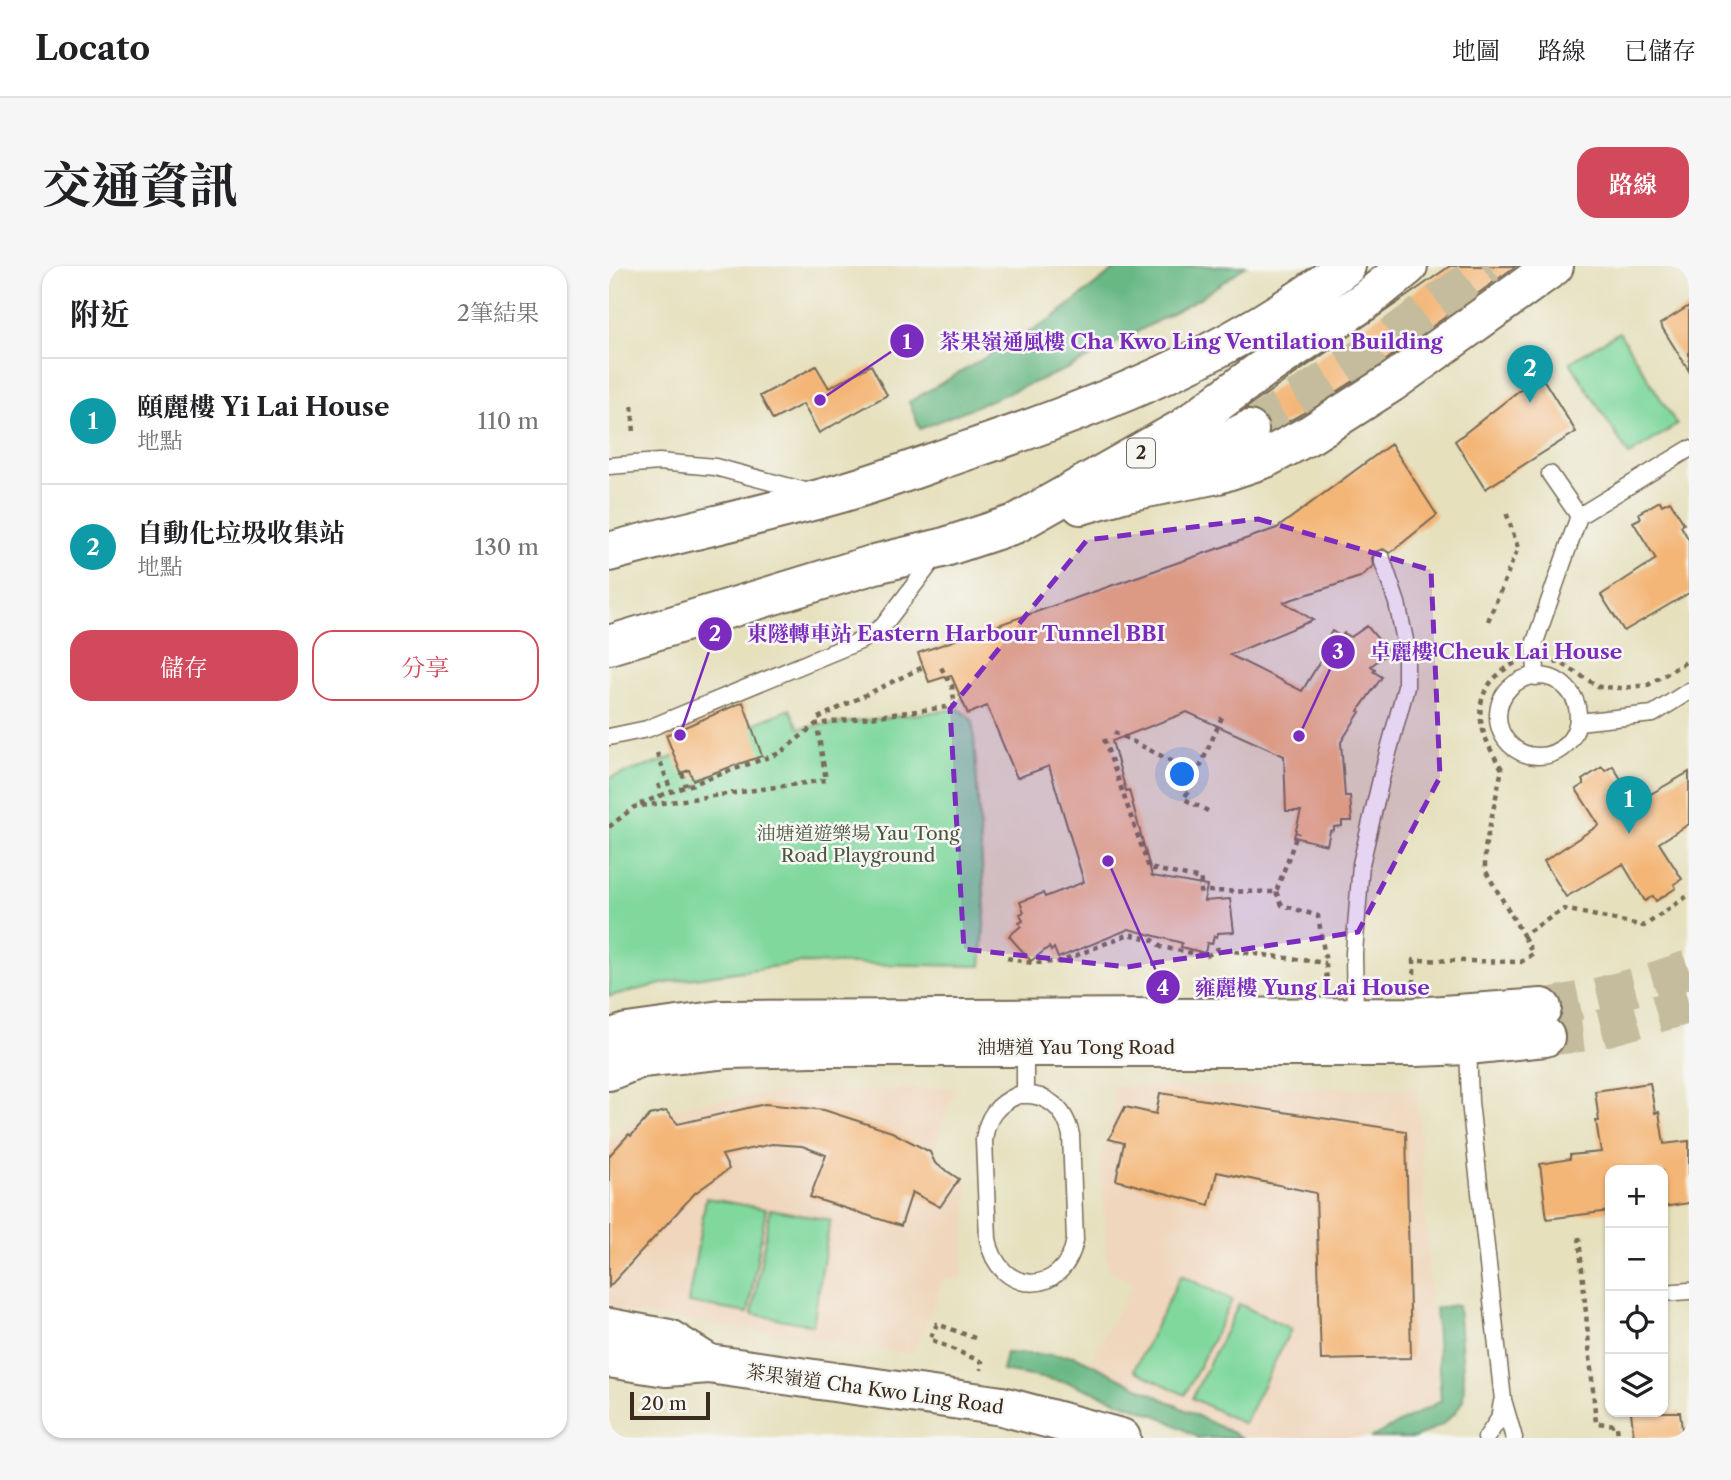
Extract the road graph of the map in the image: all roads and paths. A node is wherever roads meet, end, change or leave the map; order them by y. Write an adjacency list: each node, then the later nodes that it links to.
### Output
1 (1309, 266): 6 (main road)
2 (1346, 266): 6 (main road)
3 (1408, 266): 16 (main road, 2)
4 (1554, 266): 13 (main road)
5 (632, 406): 8 (path)
6 (1079, 411): 12 (main road)
7 (1249, 430): 13 (main road)
8 (634, 433)
9 (1689, 449): 15 (lane)
10 (609, 467): 12 (lane)
11 (1550, 474): 15 (lane)
12 (842, 492): 17 (main road)
13 (1126, 492): 16 (main road)
14 (1506, 512): 20 (path)
15 (1579, 516): 24 (lane)
16 (1015, 524): 18 (main road, 2)
17 (620, 547)
18 (942, 548): 23 (main road, 2); 34 (lane)
19 (1383, 559): 53 (lane)
20 (1488, 621)
21 (951, 632): 22 (path)
22 (955, 640)
23 (609, 645)
24 (1536, 658): 25 (path); 28 (lane); 49 (path)
25 (1689, 660)
26 (939, 664): 32 (path)
27 (923, 667): 32 (path)
28 (1537, 677): 31 (lane); 31 (lane)
29 (1689, 691): 31 (lane)
30 (1222, 717): 38 (path)
31 (1578, 722)
32 (816, 724): 40 (path); 43 (path)
33 (1114, 732): 38 (path)
34 (609, 737)
35 (1104, 739): 47 (path)
36 (657, 753): 41 (path)
37 (682, 773): 40 (path)
38 (1197, 774): 44 (path)
39 (658, 784): 42 (path)
40 (686, 786): 41 (path)
41 (671, 791): 42 (path)
42 (661, 795): 43 (path)
43 (634, 807): 45 (path)
44 (1208, 811)
45 (609, 827)
46 (1298, 832): 47 (path)
47 (1276, 892): 51 (path)
48 (1689, 895): 49 (path)
49 (1523, 936): 52 (path)
50 (1007, 958): 51 (path)
51 (1326, 963): 53 (path)
52 (1414, 994)
53 (1341, 1007): 55 (main road, 油塘道 Yau Tong Road); 56 (main road, 油塘道 Yau Tong Road)
54 (1544, 1023): 55 (main road, 油塘道 Yau Tong Road)
55 (1468, 1030): 57 (main road, 油塘道 Yau Tong Road); 68 (lane)
56 (609, 1039)
57 (1025, 1047): 58 (main road, 油塘道 Yau Tong Road); 59 (lane)
58 (609, 1071)
59 (1025, 1095): 59 (lane)
60 (1579, 1237): 72 (path)
61 (1689, 1291): 62 (lane)
62 (1668, 1293)
63 (609, 1328): 66 (main road, 茶果嶺道 Cha Kwo Ling Road)
64 (975, 1338): 67 (path)
65 (609, 1358): 66 (main road, 茶果嶺道 Cha Kwo Ling Road)
66 (709, 1364): 69 (main road, 茶果嶺道 Cha Kwo Ling Road)
67 (981, 1374)
68 (1503, 1400): 70 (lane); 71 (lane)
69 (1121, 1438)
70 (1486, 1438)
71 (1514, 1438)
72 (1618, 1438)

